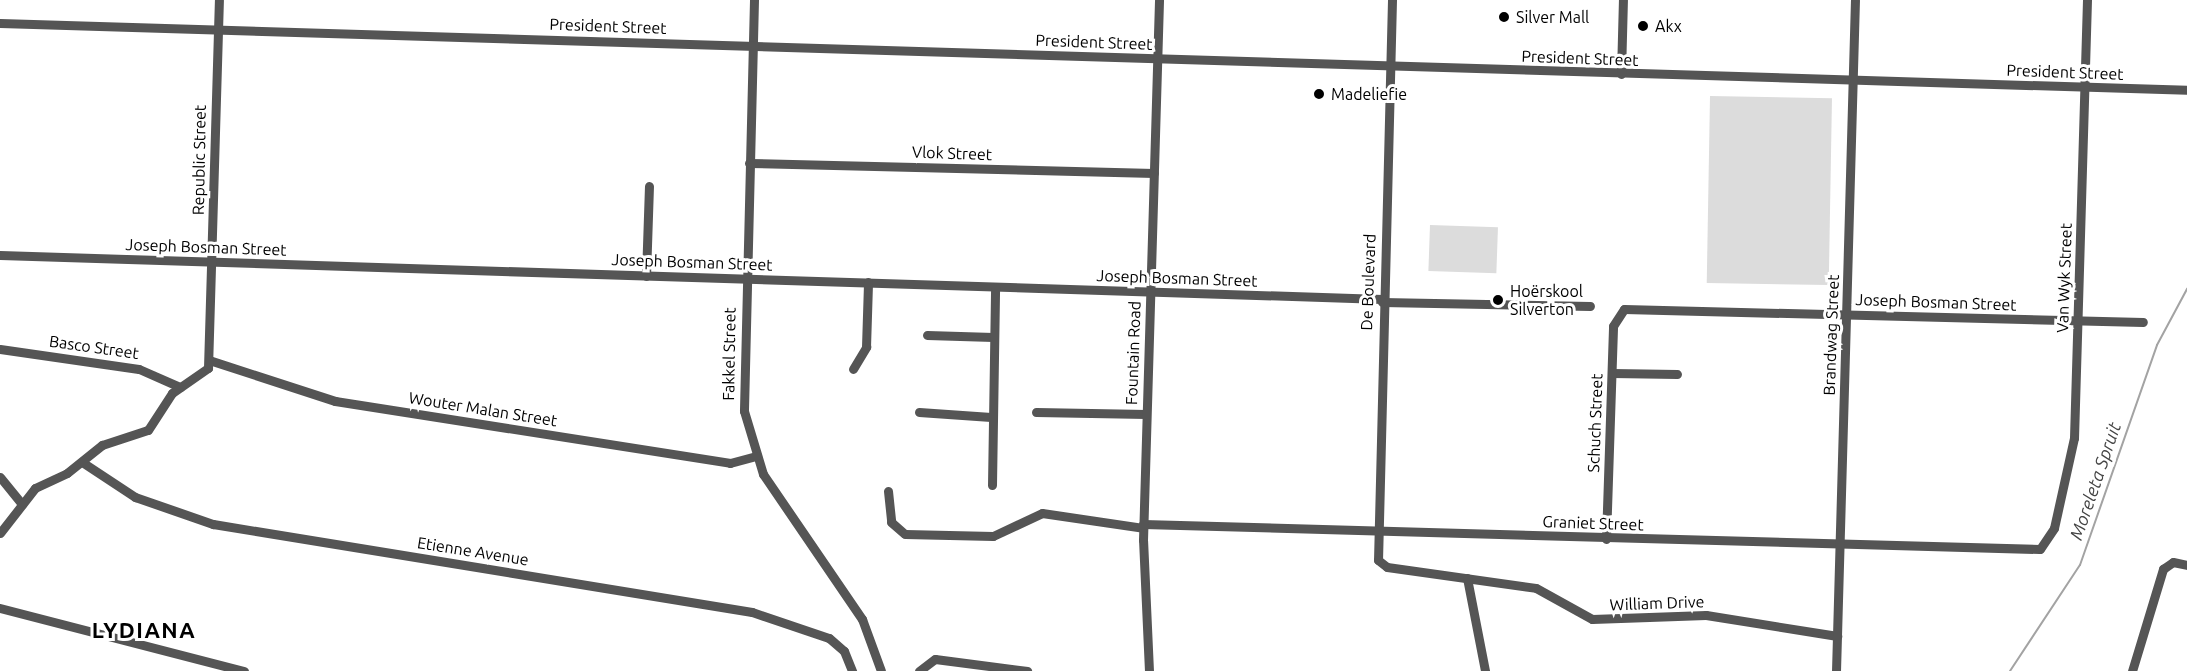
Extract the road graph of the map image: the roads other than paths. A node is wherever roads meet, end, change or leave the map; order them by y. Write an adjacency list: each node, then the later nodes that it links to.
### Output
1 (219, 0): 9 (street, Republic Street)
2 (754, 0): 10 (street, Fakkel Street)
3 (1159, 0): 11 (street, Fountain Road)
4 (1392, 0): 12 (street, De Boulevard)
5 (1623, 0): 13 (street)
6 (1855, 0): 14 (street, Brandwag Street)
7 (2087, 0): 15 (street, Van Wyk Street)
8 (0, 23): 9 (street, President Street)
9 (218, 29): 10 (street, President Street); 21 (street, Republic Street)
10 (753, 45): 11 (street, President Street); 17 (street, Fakkel Street)
11 (1158, 60): 12 (street, President Street); 18 (street, Fountain Road)
12 (1390, 68): 13 (street, President Street); 27 (street, De Boulevard)
13 (1621, 74): 14 (street, President Street)
14 (1852, 81): 15 (street, President Street); 30 (street, Brandwag Street)
15 (2084, 88): 16 (street, President Street); 31 (street, Van Wyk Street)
16 (2187, 90)
17 (749, 163): 18 (street, Vlok Street); 23 (street, Fakkel Street)
18 (1154, 173): 26 (street, Fountain Road)
19 (650, 186): 22 (street)
20 (0, 255): 21 (street, Joseph Bosman Street)
21 (212, 262): 22 (street, Joseph Bosman Street); 36 (street, Republic Street)
22 (646, 276): 23 (street, Joseph Bosman Street)
23 (746, 279): 24 (street, Joseph Bosman Street); 45 (street, Fakkel Street)
24 (868, 282): 25 (street, Joseph Bosman Street); 37 (street)
25 (995, 286): 26 (street, Joseph Bosman Street); 34 (street)
26 (1150, 292): 27 (street, Joseph Bosman Street); 43 (street, Fountain Road)
27 (1382, 301): 28 (street, Joseph Bosman Street); 52 (street, De Boulevard)
28 (1590, 306)
29 (1620, 311): 30 (street, Joseph Bosman Street); 38 (street, Schuch Street)
30 (1847, 314): 31 (street, Joseph Bosman Street); 55 (street, Brandwag Street)
31 (2078, 322): 32 (street, Joseph Bosman Street); 56 (street, Van Wyk Street)
32 (2143, 322)
33 (927, 335): 34 (street)
34 (993, 337): 44 (street)
35 (0, 349): 40 (street, Basco Street)
36 (209, 360): 40 (street); 45 (street, Wouter Malan Street)
37 (853, 369)
38 (1612, 373): 39 (street); 54 (street, Schuch Street)
39 (1677, 374)
40 (180, 387): 46 (street)
41 (920, 412): 44 (street)
42 (1036, 412): 43 (street)
43 (1146, 414): 51 (street, Fountain Road)
44 (991, 417): 48 (street)
45 (756, 456): 65 (street, Fakkel Street)
46 (82, 462): 50 (street); 64 (street, Etienne Avenue)
47 (0, 477): 50 (street)
48 (992, 485)
49 (888, 491): 51 (street, Graniet Street)
50 (22, 504): 53 (street)
51 (1143, 526): 52 (street, Graniet Street); 67 (street, Fountain Road)
52 (1375, 531): 54 (street, Graniet Street); 57 (street, De Boulevard)
53 (0, 533)
54 (1606, 539): 55 (street, Graniet Street)
55 (1839, 545): 56 (street, Graniet Street); 61 (street, Brandwag Street)
56 (2040, 549)
57 (1380, 563): 59 (street, William Drive)
58 (2187, 565): 70 (street)
59 (1467, 578): 61 (street, William Drive); 68 (street)
60 (0, 608): 63 (street)
61 (1837, 636): 69 (street, Brandwag Street)
62 (922, 667): 66 (street)
63 (244, 671)
64 (852, 671)
65 (881, 671)
66 (1027, 671)
67 (1149, 671)
68 (1485, 671)
69 (1836, 671)
70 (2132, 671)

